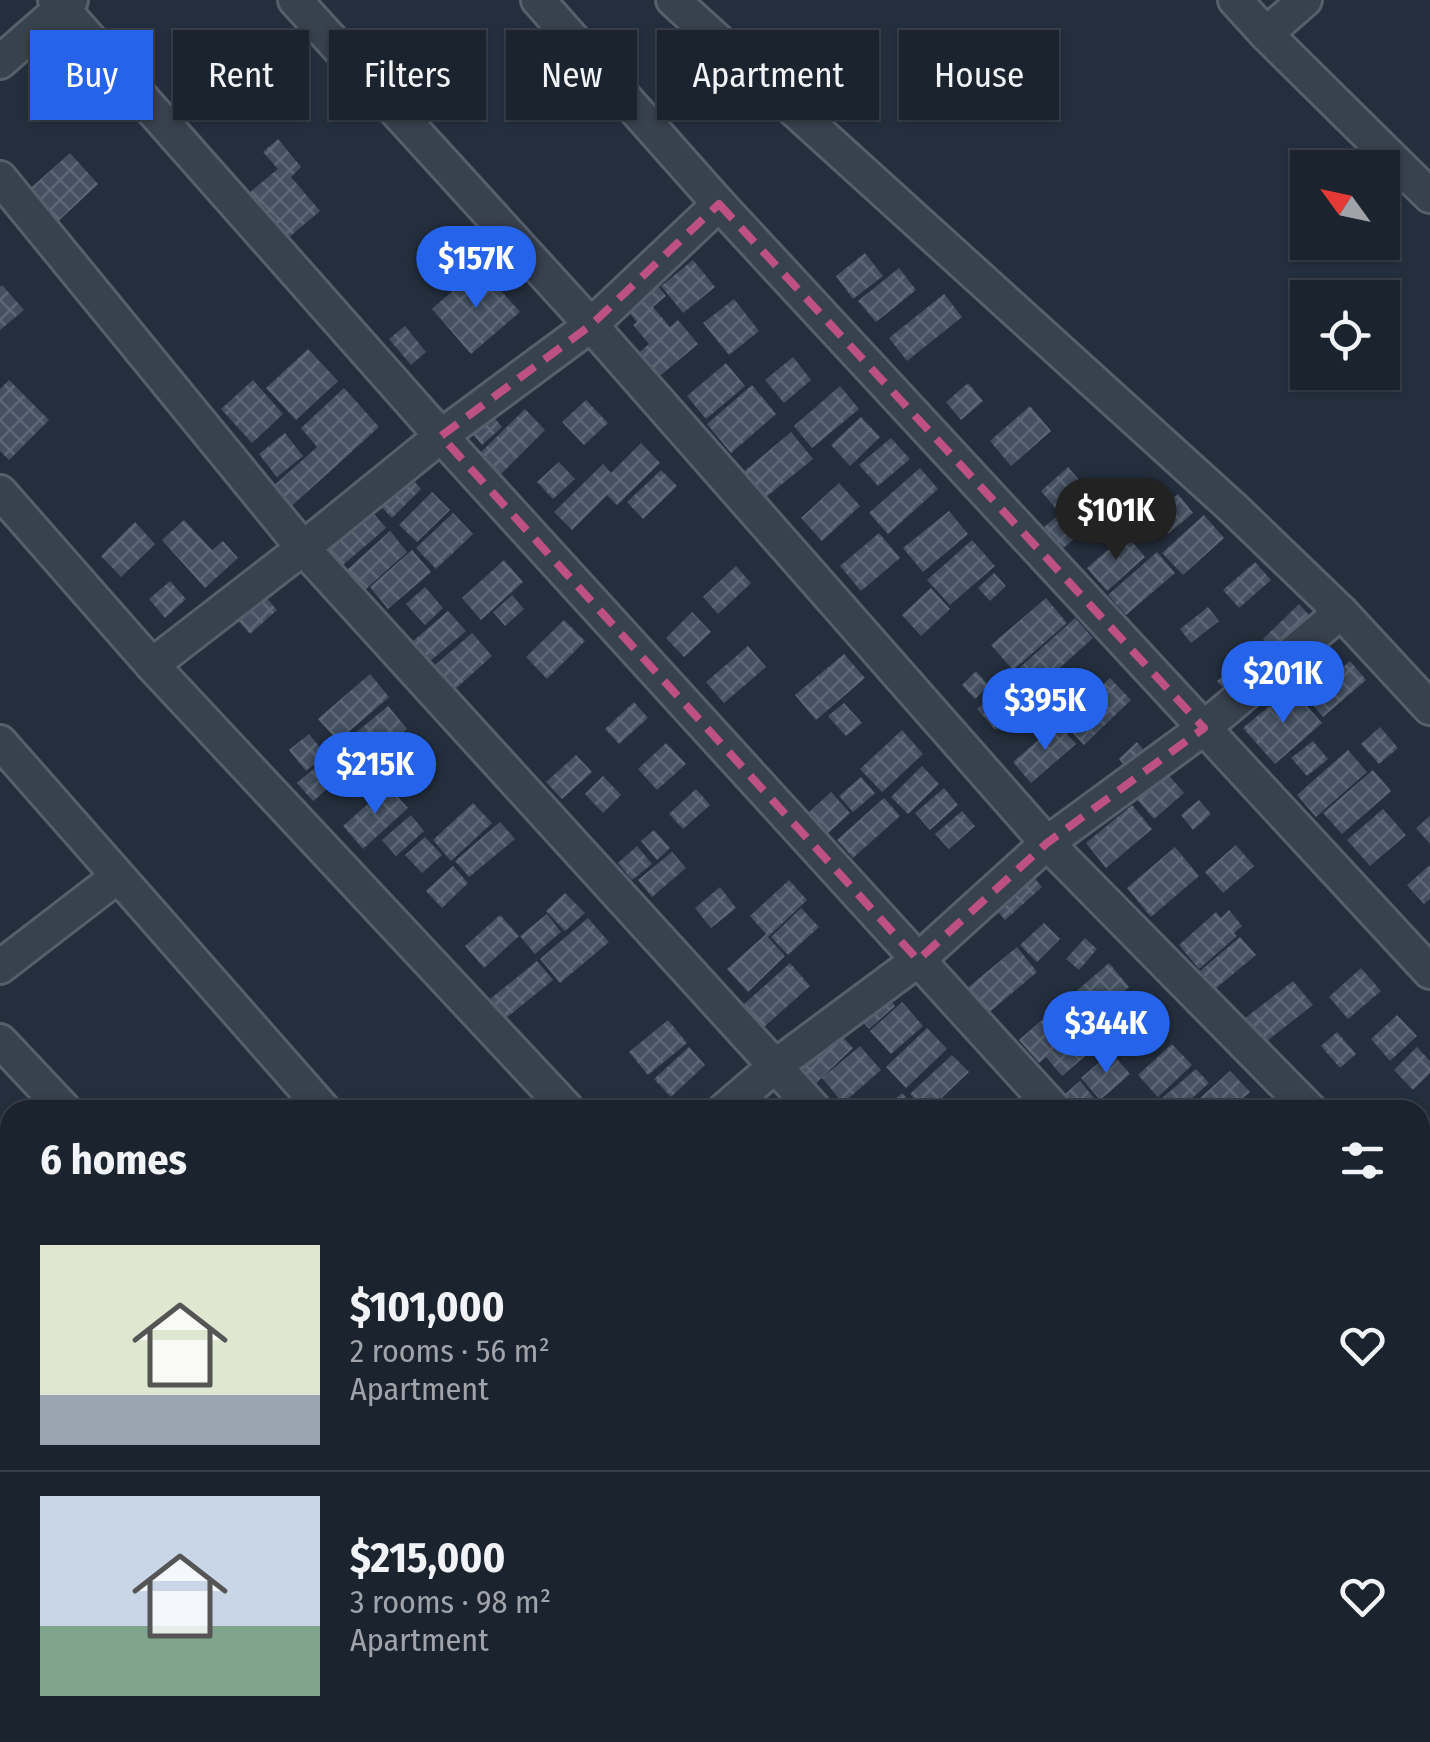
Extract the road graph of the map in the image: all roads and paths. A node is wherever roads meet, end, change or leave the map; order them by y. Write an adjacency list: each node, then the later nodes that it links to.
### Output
1 (296, 0): 12 (street)
2 (538, 0): 11 (street)
3 (673, 0): 16 (street)
4 (1235, 0): 7 (street)
5 (1305, 0): 7 (street)
6 (63, 2): 8 (street); 13 (street)
7 (1266, 34): 10 (street)
8 (0, 62)
9 (0, 178): 15 (street)
10 (1430, 196)
11 (719, 204): 12 (street); 19 (street)
12 (591, 325): 13 (street); 21 (street)
13 (440, 436): 15 (street); 23 (street)
14 (0, 492): 17 (street)
15 (303, 548): 17 (street); 27 (street)
16 (1341, 612): 18 (street); 19 (street)
17 (152, 665): 30 (street)
18 (1430, 708)
19 (1204, 728): 21 (street); 25 (street)
20 (0, 742): 22 (street)
21 (1048, 843): 23 (street); 34 (street)
22 (117, 876): 24 (street); 29 (street)
23 (918, 960): 27 (street); 33 (street)
24 (0, 967)
25 (1430, 972)
26 (0, 1041): 28 (street)
27 (774, 1066): 31 (street); 32 (street)
28 (56, 1100)
29 (315, 1100)
30 (559, 1100)
31 (735, 1100)
32 (806, 1100)
33 (1046, 1100)
34 (1300, 1100)

